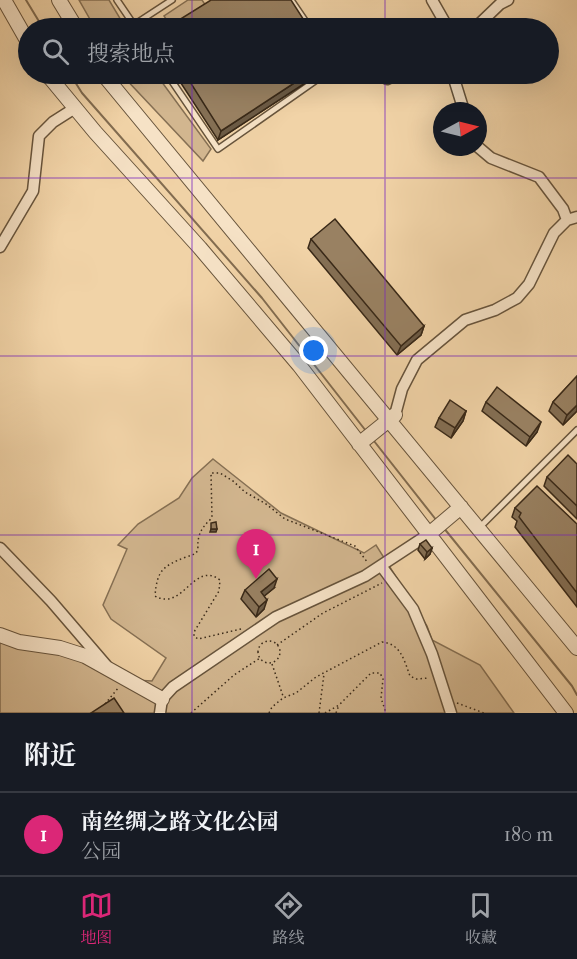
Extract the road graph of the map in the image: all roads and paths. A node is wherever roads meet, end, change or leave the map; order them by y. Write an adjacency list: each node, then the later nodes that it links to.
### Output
1 (4, 0): 16 (street)
2 (59, 0): 9 (street)
3 (66, 0): 10 (street)
4 (117, 0): 11 (lane)
5 (172, 0): 12 (lane)
6 (291, 0): 13 (lane)
7 (432, 0): 14 (street)
8 (508, 0): 15 (street)
9 (70, 18)
10 (77, 18)
11 (128, 18)
12 (146, 18)
13 (303, 18)
14 (442, 18)
15 (485, 18)
16 (18, 24)
17 (55, 84): 24 (street)
18 (111, 84): 28 (street)
19 (119, 84): 28 (street)
20 (174, 84): 21 (lane)
21 (311, 84)
22 (456, 84): 23 (street)
23 (461, 102)
24 (75, 108): 27 (street); 30 (street)
25 (487, 155): 26 (street)
26 (572, 218): 28 (street)
27 (0, 247)
28 (392, 417): 30 (street); 31 (street); 33 (street)
29 (577, 430): 33 (lane)
30 (359, 444): 35 (street)
31 (461, 507): 35 (street); 43 (street)
32 (208, 521): 34 (path); 37 (path); 39 (path)
33 (484, 523): 40 (street)
34 (210, 526)
35 (429, 534): 37 (street); 63 (street)
36 (0, 548): 46 (street)
37 (379, 568): 38 (street); 51 (street)
38 (391, 579): 42 (path); 48 (street)
39 (248, 627)
40 (577, 634)
41 (0, 635): 46 (street)
42 (277, 645): 44 (path); 45 (path)
43 (577, 648)
44 (260, 658): 45 (path); 56 (path)
45 (271, 663): 50 (path)
46 (112, 672): 49 (street)
47 (324, 673): 48 (path); 50 (path); 58 (path)
48 (439, 678): 54 (street)
49 (126, 680): 51 (street); 53 (path)
50 (283, 698): 57 (path)
51 (162, 699): 55 (street)
52 (339, 705): 59 (path); 60 (path); 61 (path)
53 (103, 707)
54 (449, 708): 62 (path)
55 (160, 713)
56 (191, 713)
57 (269, 713)
58 (319, 713)
59 (325, 713)
60 (336, 713)
61 (386, 713)
62 (484, 713)
63 (566, 713)

